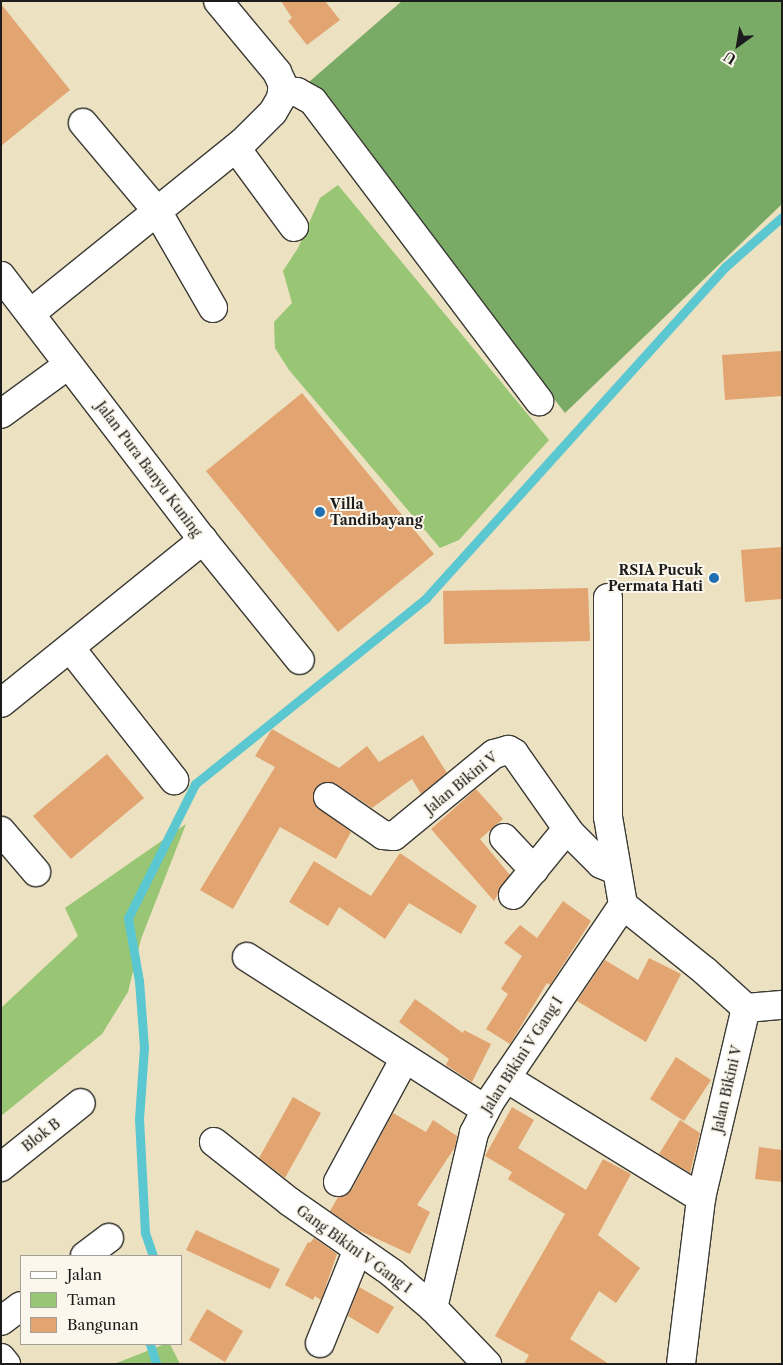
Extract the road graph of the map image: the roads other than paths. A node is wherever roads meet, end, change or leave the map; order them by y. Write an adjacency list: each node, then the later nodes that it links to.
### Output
1 (218, 1): 2 (street)
2 (282, 91): 4 (street); 11 (street)
3 (83, 123): 5 (street)
4 (236, 148): 5 (street); 6 (street)
5 (157, 211): 8 (street); 9 (street)
6 (294, 227)
7 (1, 276): 9 (street, Jalan Pura Banyu Kuning)
8 (213, 308)
9 (31, 313): 10 (street, Jalan Pura Banyu Kuning)
10 (68, 365): 12 (street); 13 (street, Jalan Pura Banyu Kuning)
11 (539, 401)
12 (1, 414)
13 (202, 540): 15 (street); 16 (street, Jalan Pura Banyu Kuning)
14 (608, 598): 24 (street)
15 (71, 648): 17 (street); 18 (street)
16 (300, 660)
17 (1, 703)
18 (174, 780)
19 (328, 797): 20 (street, Jalan Bikini V)
20 (567, 829): 23 (street); 24 (street, Jalan Bikini V)
21 (1, 831): 25 (street)
22 (504, 838): 23 (street)
23 (534, 870): 26 (street)
24 (616, 870): 27 (street)
25 (36, 872)
26 (513, 895)
27 (623, 905): 30 (street); 32 (street, Jalan Bikini V Gang I)
28 (247, 957): 31 (street)
29 (782, 1005): 30 (street)
30 (746, 1008): 38 (street, Jalan Bikini V)
31 (404, 1060): 34 (street); 37 (street)
32 (506, 1078): 34 (street, Jalan Bikini V Gang I); 38 (street)
33 (81, 1103): 36 (street, Blok B)
34 (485, 1109): 43 (street, Jalan Bikini V Gang I)
35 (214, 1142): 40 (street, Gang Bikini V Gang I)
36 (1, 1167)
37 (338, 1182)
38 (701, 1198): 49 (street, Jalan Bikini V)
39 (109, 1238): 41 (street)
40 (358, 1249): 43 (street, Gang Bikini V Gang I); 45 (street)
41 (86, 1255)
42 (20, 1307): 44 (street)
43 (433, 1308): 48 (street, Gang Bikini V Gang I)
44 (1, 1321)
45 (320, 1343)
46 (1, 1358): 47 (street)
47 (6, 1364)
48 (487, 1364)
49 (681, 1364)

